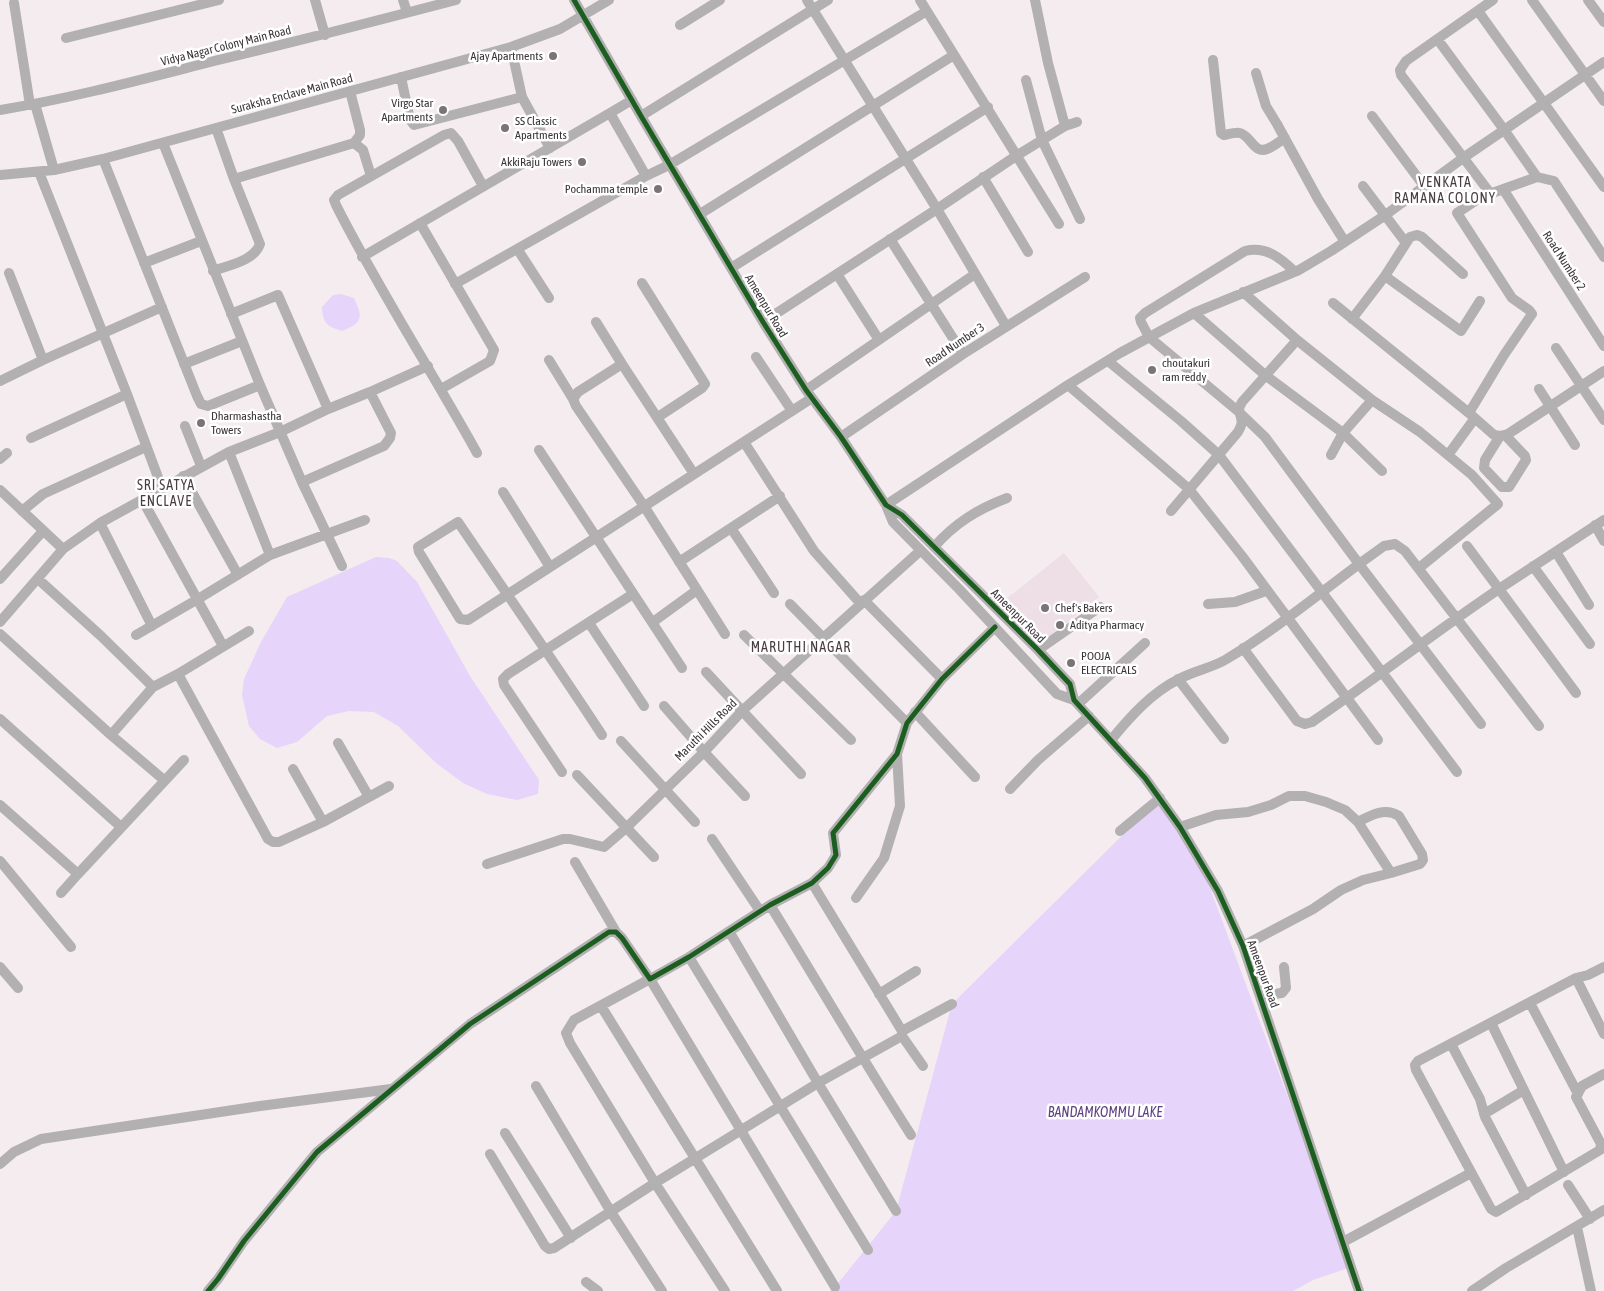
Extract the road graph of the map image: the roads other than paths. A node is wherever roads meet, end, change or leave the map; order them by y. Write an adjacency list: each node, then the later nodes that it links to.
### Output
1 (218, 0): 24 (street)
2 (315, 0): 23 (street)
3 (404, 0): 19 (street)
4 (453, 0): 19 (street, Vidya Nagar Colony Main Road)
5 (574, 0): 20 (street, Ameenpur Road)
6 (609, 0): 20 (street, Suraksha Enclave Main Road)
7 (720, 0): 22 (street)
8 (807, 0): 16 (street)
9 (828, 0): 16 (street)
10 (920, 0): 17 (street)
11 (1035, 0): 48 (street)
12 (1493, 0): 18 (street)
13 (1532, 0): 32 (street)
14 (1588, 0): 21 (street)
15 (14, 3): 39 (street)
16 (813, 9): 28 (street); 45 (street)
17 (927, 11): 27 (street); 28 (street)
18 (1478, 11): 25 (street); 40 (street)
19 (407, 12): 23 (street, Vidya Nagar Colony Main Road)
20 (584, 16): 26 (street, Suraksha Enclave Main Road); 37 (street, Ameenpur Road)
21 (1604, 22)
22 (680, 25)
23 (325, 35): 39 (street, Vidya Nagar Colony Main Road)
24 (66, 38)
25 (1438, 40): 50 (street); 58 (street)
26 (511, 47): 33 (street, Suraksha Enclave Main Road); 36 (street)
27 (954, 55): 41 (street); 42 (street)
28 (844, 60): 41 (street); 60 (street)
29 (1213, 60): 51 (street)
30 (1604, 62): 32 (street)
31 (1256, 73): 51 (street)
32 (1586, 75): 38 (street); 40 (street)
33 (401, 77): 35 (street, Suraksha Enclave Main Road); 36 (street)
34 (1026, 80): 52 (street)
35 (350, 91): 49 (street, Suraksha Enclave Main Road); 54 (street)
36 (522, 97): 55 (street)
37 (632, 100): 44 (street); 45 (street, Ameenpur Road)
38 (1604, 101)
39 (32, 104): 43 (street, Vidya Nagar Colony Main Road); 61 (street)
40 (1544, 104): 50 (street); 72 (street)
41 (874, 106): 57 (street); 76 (street)
42 (988, 107): 56 (street); 57 (street)
43 (0, 110)
44 (610, 113): 55 (street); 65 (street)
45 (641, 116): 60 (street, Ameenpur Road)
46 (1372, 116): 71 (street)
47 (1077, 122): 48 (street)
48 (1065, 126): 52 (street)
49 (216, 128): 53 (street, Suraksha Enclave Main Road); 68 (street)
50 (1505, 130): 58 (street); 67 (street)
51 (1285, 138): 83 (street)
52 (1042, 140): 56 (street); 78 (street)
53 (163, 143): 59 (street, Suraksha Enclave Main Road); 82 (street)
54 (354, 143): 64 (street); 68 (street)
55 (550, 148): 69 (street)
56 (1016, 156): 66 (street); 80 (street)
57 (905, 158): 75 (street); 91 (street)
58 (1463, 158): 71 (street); 74 (street)
59 (103, 159): 61 (street, Suraksha Enclave Main Road); 90 (street)
60 (669, 165): 65 (street); 76 (street, Ameenpur Road)
61 (54, 170): 62 (street, Suraksha Enclave Main Road)
62 (38, 172): 63 (street, Suraksha Enclave Main Road); 114 (street)
63 (0, 175)
64 (372, 176): 69 (street); 88 (street)
65 (646, 176): 86 (street)
66 (983, 177): 75 (street); 87 (street)
67 (1537, 177): 73 (street); 84 (street)
68 (234, 179): 92 (street)
69 (483, 186): 79 (street)
70 (1363, 186): 77 (street)
71 (1424, 186): 77 (street)
72 (1604, 187)
73 (1503, 189): 74 (street); 119 (street, Road Number 2)
74 (1490, 193): 146 (street)
75 (937, 210): 81 (street); 96 (street)
76 (700, 214): 91 (street, Ameenpur Road)
77 (1384, 216): 83 (street); 85 (street)
78 (1080, 219)
79 (420, 223): 88 (street); 101 (street)
80 (1060, 224)
81 (890, 239): 95 (street); 106 (street)
82 (201, 241): 90 (street); 92 (street)
83 (1345, 242): 93 (street)
84 (1600, 242): 89 (street)
85 (1406, 243): 97 (street); 98 (street)
86 (518, 250): 101 (street); 103 (street)
87 (1028, 252)
88 (362, 257): 128 (street)
89 (1604, 257)
90 (144, 263): 107 (street)
91 (731, 268): 112 (street, Ameenpur Road)
92 (213, 271): 109 (street)
93 (1295, 272): 102 (street); 115 (street)
94 (9, 273): 123 (street)
95 (837, 274): 112 (street); 116 (street)
96 (975, 274): 106 (street); 113 (street)
97 (1463, 274)
98 (1385, 276): 104 (street); 110 (street)
99 (1085, 277): 113 (street, Road Number 3)
100 (642, 283): 147 (street)
101 (455, 284): 136 (street)
102 (1243, 292): 108 (street); 117 (street)
103 (549, 298)
104 (1480, 301)
105 (1333, 303): 110 (street)
106 (932, 304): 116 (street); 121 (street)
107 (162, 307): 114 (street); 126 (street)
108 (1194, 313): 115 (street); 130 (street)
109 (231, 314): 118 (street); 143 (street)
110 (1352, 318): 146 (street)
111 (596, 322): 127 (street)
112 (763, 322): 139 (street, Ameenpur Road)
113 (1006, 326): 121 (street, Road Number 3)
114 (103, 333): 123 (street); 138 (street)
115 (1149, 338): 125 (street); 145 (street)
116 (879, 340): 139 (street)
117 (1297, 340): 130 (street); 141 (street)
118 (242, 341): 126 (street); 132 (street)
119 (1604, 346)
120 (1556, 348): 134 (street)
121 (963, 354): 153 (street, Road Number 3)
122 (756, 357): 144 (street)
123 (43, 360): 131 (street)
124 (549, 360): 140 (street)
125 (1108, 361): 133 (street); 161 (street)
126 (184, 364): 132 (street)
127 (622, 364): 140 (street); 147 (street)
128 (428, 366): 136 (street); 137 (street)
129 (1604, 371): 134 (street)
130 (1265, 376): 145 (street); 151 (street)
131 (0, 381)
132 (260, 385): 150 (street)
133 (1068, 385): 170 (street); 176 (street)
134 (1582, 386): 142 (street); 148 (street)
135 (1539, 388): 142 (street)
136 (441, 389): 160 (street)
137 (370, 392): 143 (street); 168 (street)
138 (127, 394): 154 (street); 157 (street)
139 (809, 394): 144 (street); 153 (street, Ameenpur Road)
140 (573, 399): 177 (street)
141 (1372, 400): 151 (street); 163 (street)
142 (1550, 406): 152 (street); 156 (street)
143 (328, 409): 150 (street)
144 (792, 411): 155 (street)
145 (1239, 412): 161 (street); 195 (street)
146 (1472, 415): 152 (street); 163 (street)
147 (658, 417): 166 (street)
148 (1604, 420)
149 (185, 426): 164 (street)
150 (280, 432): 159 (street); 168 (street)
151 (1343, 433): 162 (street); 165 (street)
152 (1502, 436): 152 (street)
153 (841, 437): 176 (street, Ameenpur Road)
154 (31, 438)
155 (744, 442): 166 (street); 173 (street)
156 (1575, 446)
157 (146, 447): 169 (street); 178 (street)
158 (539, 450): 186 (street)
159 (229, 452): 164 (street); 193 (street)
160 (477, 454)
161 (1219, 455): 170 (street); 206 (street)
162 (1331, 455)
163 (1448, 455): 199 (street)
164 (201, 466): 167 (street)
165 (1382, 471)
166 (694, 474): 177 (street)
167 (183, 476): 169 (street); 200 (street)
168 (302, 482): 185 (street)
169 (162, 488): 175 (street)
170 (1189, 489): 179 (street); 205 (street)
171 (0, 490): 178 (street)
172 (503, 492): 198 (street)
173 (780, 496): 183 (street); 211 (street)
174 (1008, 498): 189 (street)
175 (142, 501): 182 (street); 210 (street)
176 (886, 505): 189 (street, Ameenpur Road); 191 (street)
177 (644, 506): 186 (street); 194 (street)
178 (22, 511): 184 (street)
179 (1171, 511)
180 (365, 520): 185 (street)
181 (1600, 522): 187 (street); 192 (street)
182 (100, 523): 190 (street); 221 (street)
183 (731, 528): 194 (street); 209 (street)
184 (43, 531): 190 (street); 201 (street)
185 (328, 534): 193 (street); 196 (street)
186 (596, 538): 198 (street); 208 (street)
187 (1604, 541)
188 (1467, 546): 203 (street)
189 (934, 547): 233 (street, Ameenpur Road)
190 (63, 549): 202 (street)
191 (920, 551): 211 (street, Maruthi Hills Road); 222 (street)
192 (1556, 552): 197 (street); 214 (street)
193 (270, 555): 200 (street)
194 (679, 562): 204 (street)
195 (1359, 564): 199 (street); 206 (street); 230 (street)
196 (342, 566)
197 (1533, 566): 203 (street); 231 (street)
198 (550, 567): 207 (street)
199 (1419, 568): 216 (street)
200 (238, 575): 210 (street)
201 (0, 579)
202 (38, 579): 218 (street); 244 (street)
203 (1498, 589): 216 (street); 245 (street)
204 (697, 590): 219 (street); 225 (street)
205 (1266, 591): 213 (street); 217 (street)
206 (1322, 592): 217 (street); 239 (street)
207 (508, 594): 207 (street); 235 (street)
208 (633, 594): 219 (street); 220 (street)
209 (774, 594)
210 (198, 599): 221 (street); 232 (street)
211 (862, 601): 228 (street, Maruthi Hills Road); 242 (street)
212 (790, 604): 228 (street)
213 (1208, 604)
214 (1589, 605)
215 (1100, 607): 233 (street)
216 (1456, 618): 230 (street); 256 (street)
217 (1287, 619): 234 (street); 246 (street)
218 (0, 622)
219 (653, 622): 237 (street)
220 (589, 623): 235 (street); 248 (street)
221 (152, 626): 226 (street)
222 (995, 627): 236 (street); 242 (street)
223 (250, 631): 232 (street)
224 (0, 634): 257 (street)
225 (725, 634)
226 (136, 635)
227 (744, 635): 241 (street)
228 (822, 638): 241 (street, Maruthi Hills Road); 254 (street)
229 (1145, 643): 247 (street)
230 (1420, 643): 239 (street); 255 (street)
231 (1590, 644)
232 (223, 646): 240 (street)
233 (1035, 648): 236 (street); 247 (street, Ameenpur Road)
234 (1243, 648): 243 (street); 246 (street)
235 (546, 650): 258 (street); 269 (street)
236 (1021, 654): 247 (street)
237 (682, 668)
238 (706, 672): 250 (street)
239 (1382, 673): 246 (street); 270 (street)
240 (178, 674): 244 (street); 282 (street)
241 (784, 674): 250 (street, Maruthi Hills Road); 259 (street)
242 (942, 679): 251 (street)
243 (1178, 679): 260 (street); 261 (street)
244 (153, 686): 257 (street)
245 (1576, 694)
246 (1347, 698): 262 (street)
247 (1076, 702): 252 (street, Ameenpur Road)
248 (644, 706)
249 (664, 706): 265 (street)
250 (743, 710): 265 (street, Maruthi Hills Road); 271 (street)
251 (916, 712): 254 (street); 273 (street)
252 (1089, 716): 260 (street, Ameenpur Road); 276 (street)
253 (0, 719): 285 (street)
254 (907, 723): 266 (street)
255 (1481, 724)
256 (1539, 726)
257 (111, 734): 274 (street)
258 (602, 734)
259 (851, 740)
260 (1111, 740): 280 (street, Ameenpur Road)
261 (1224, 740)
262 (1378, 740)
263 (621, 741): 277 (street)
264 (338, 743): 279 (street)
265 (704, 752): 277 (street, Maruthi Hills Road); 278 (street)
266 (897, 754): 296 (street); 298 (street)
267 (184, 760): 274 (street)
268 (293, 769): 282 (street)
269 (562, 772)
270 (1457, 772)
271 (800, 774)
272 (578, 775): 287 (street)
273 (975, 778)
274 (164, 780): 285 (street)
275 (389, 786): 279 (street)
276 (1010, 789)
277 (664, 790): 283 (street); 287 (street, Maruthi Hills Road)
278 (745, 796)
279 (369, 797): 282 (street)
280 (1160, 798): 286 (street, Ameenpur Road); 288 (street)
281 (0, 805): 294 (street)
282 (323, 822)
283 (695, 822)
284 (1358, 822): 286 (street); 295 (street); 295 (street)
285 (121, 827): 294 (street)
286 (1180, 827): 303 (street, Ameenpur Road)
287 (626, 828): 290 (street); 293 (street, Maruthi Hills Road)
288 (1120, 831)
289 (712, 838): 300 (street)
290 (654, 857)
291 (0, 861): 304 (street)
292 (575, 862): 302 (street)
293 (486, 864)
294 (78, 874): 297 (street)
295 (1391, 874): 303 (street)
296 (812, 883): 299 (street); 313 (street)
297 (61, 893)
298 (856, 898)
299 (770, 905): 300 (street); 322 (street)
300 (760, 911): 301 (street)
301 (729, 931): 305 (street); 325 (street)
302 (616, 932): 311 (street); 327 (street)
303 (1243, 946): 314 (street, Ameenpur Road)
304 (71, 947)
305 (689, 957): 311 (street); 330 (street)
306 (0, 966): 312 (street)
307 (1284, 967): 314 (street)
308 (1604, 967): 310 (street)
309 (916, 971): 313 (street)
310 (1576, 978): 315 (street); 320 (street)
311 (650, 979): 317 (street); 332 (street)
312 (18, 988)
313 (879, 994): 319 (street)
314 (1260, 996): 349 (street, Ameenpur Road)
315 (1530, 1003): 318 (street); 329 (street)
316 (952, 1004): 319 (street)
317 (601, 1006): 336 (street); 340 (street)
318 (1490, 1023): 321 (street); 328 (street)
319 (902, 1034): 322 (street); 323 (street)
320 (1604, 1034)
321 (1451, 1044): 331 (street); 339 (street)
322 (862, 1059): 325 (street); 334 (street)
323 (923, 1066)
324 (1604, 1074): 329 (street)
325 (818, 1083): 330 (street); 344 (street)
326 (536, 1086): 345 (street)
327 (392, 1089): 337 (street); 353 (street)
328 (1524, 1090): 331 (street); 338 (street)
329 (1578, 1094): 338 (street)
330 (779, 1107): 332 (street); 350 (street)
331 (1484, 1114): 342 (street)
332 (741, 1131): 336 (street); 352 (street)
333 (505, 1133): 348 (street)
334 (911, 1135)
335 (490, 1154): 348 (street)
336 (695, 1159): 340 (street); 357 (street)
337 (0, 1164)
338 (1564, 1172): 342 (street)
339 (1471, 1173): 342 (street); 349 (street)
340 (655, 1184): 345 (street); 356 (street)
341 (1568, 1185): 346 (street)
342 (1526, 1195)
343 (1604, 1210): 346 (street)
344 (896, 1211)
345 (611, 1212): 348 (street); 355 (street)
346 (1590, 1219): 347 (street)
347 (1577, 1227): 359 (street); 360 (street)
348 (571, 1238)
349 (1343, 1242): 358 (street, Ameenpur Road)
350 (868, 1250)
351 (586, 1282): 354 (street)
352 (835, 1287)
353 (208, 1291)
354 (598, 1291)
355 (662, 1291)
356 (725, 1291)
357 (777, 1291)
358 (1359, 1291)
359 (1472, 1291)
360 (1591, 1291)

